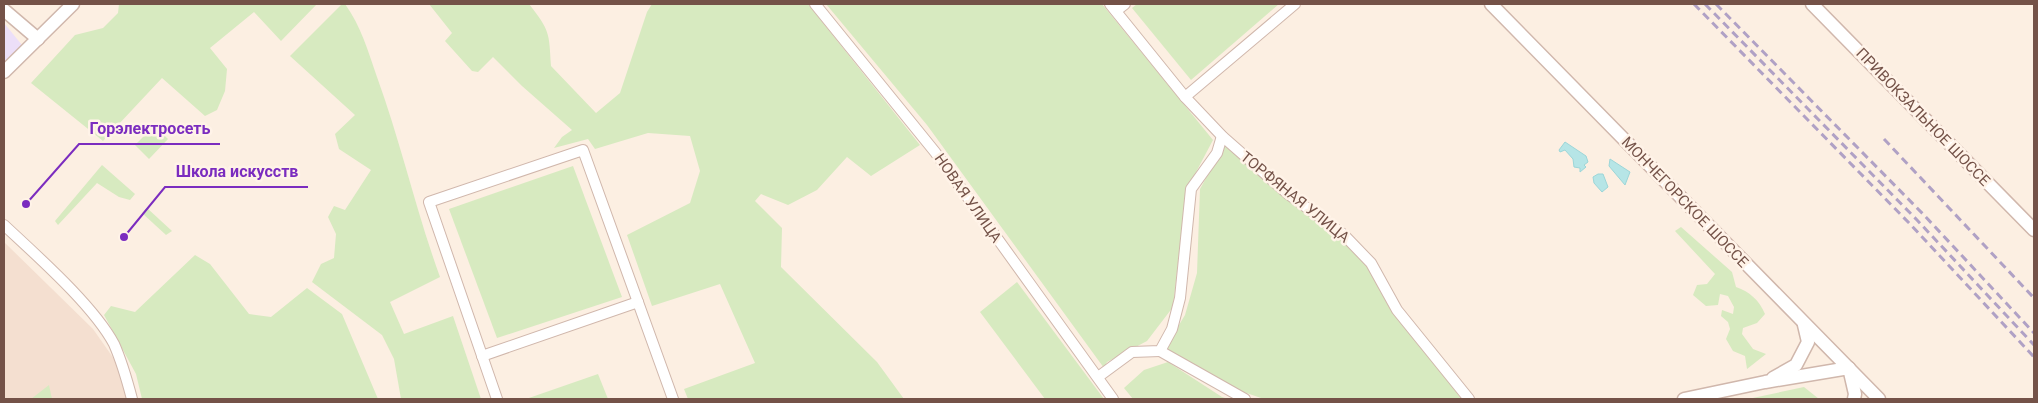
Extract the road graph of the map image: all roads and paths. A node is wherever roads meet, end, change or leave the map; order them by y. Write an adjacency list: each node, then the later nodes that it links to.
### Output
1 (73, 4): 9 (street)
2 (814, 4): 20 (street, НОВАЯ УЛИЦА)
3 (1125, 4): 7 (street)
4 (1295, 4): 11 (street)
5 (1491, 4): 16 (street, МОНЧЕГОРСКОЕ ШОССЕ)
6 (1812, 4): 14 (street, ПРИВОКЗАЛЬНОЕ ШОССЕ)
7 (1113, 8): 11 (street, ТОРФЯНАЯ УЛИЦА)
8 (4, 10): 9 (street)
9 (38, 39): 10 (street)
10 (4, 72)
11 (1185, 97): 12 (street, ТОРФЯНАЯ УЛИЦА)
12 (1222, 136): 17 (street); 27 (street, ТОРФЯНАЯ УЛИЦА)
13 (4, 225): 22 (street)
14 (2034, 230)
15 (638, 302): 18 (street); 18 (street); 24 (street)
16 (1804, 325): 19 (street, МОНЧЕГОРСКОЕ ШОССЕ); 21 (street)
17 (1160, 350): 20 (street); 26 (street)
18 (482, 356): 23 (street)
19 (1849, 368): 21 (street); 29 (street); 30 (street, МОНЧЕГОРСКОЕ ШОССЕ)
20 (1098, 377): 25 (street, НОВАЯ УЛИЦА)
21 (1765, 382): 28 (street)
22 (132, 399)
23 (497, 399)
24 (673, 399)
25 (1113, 399)
26 (1245, 399)
27 (1469, 399)
28 (1684, 399)
29 (1854, 399)
30 (1879, 399)

